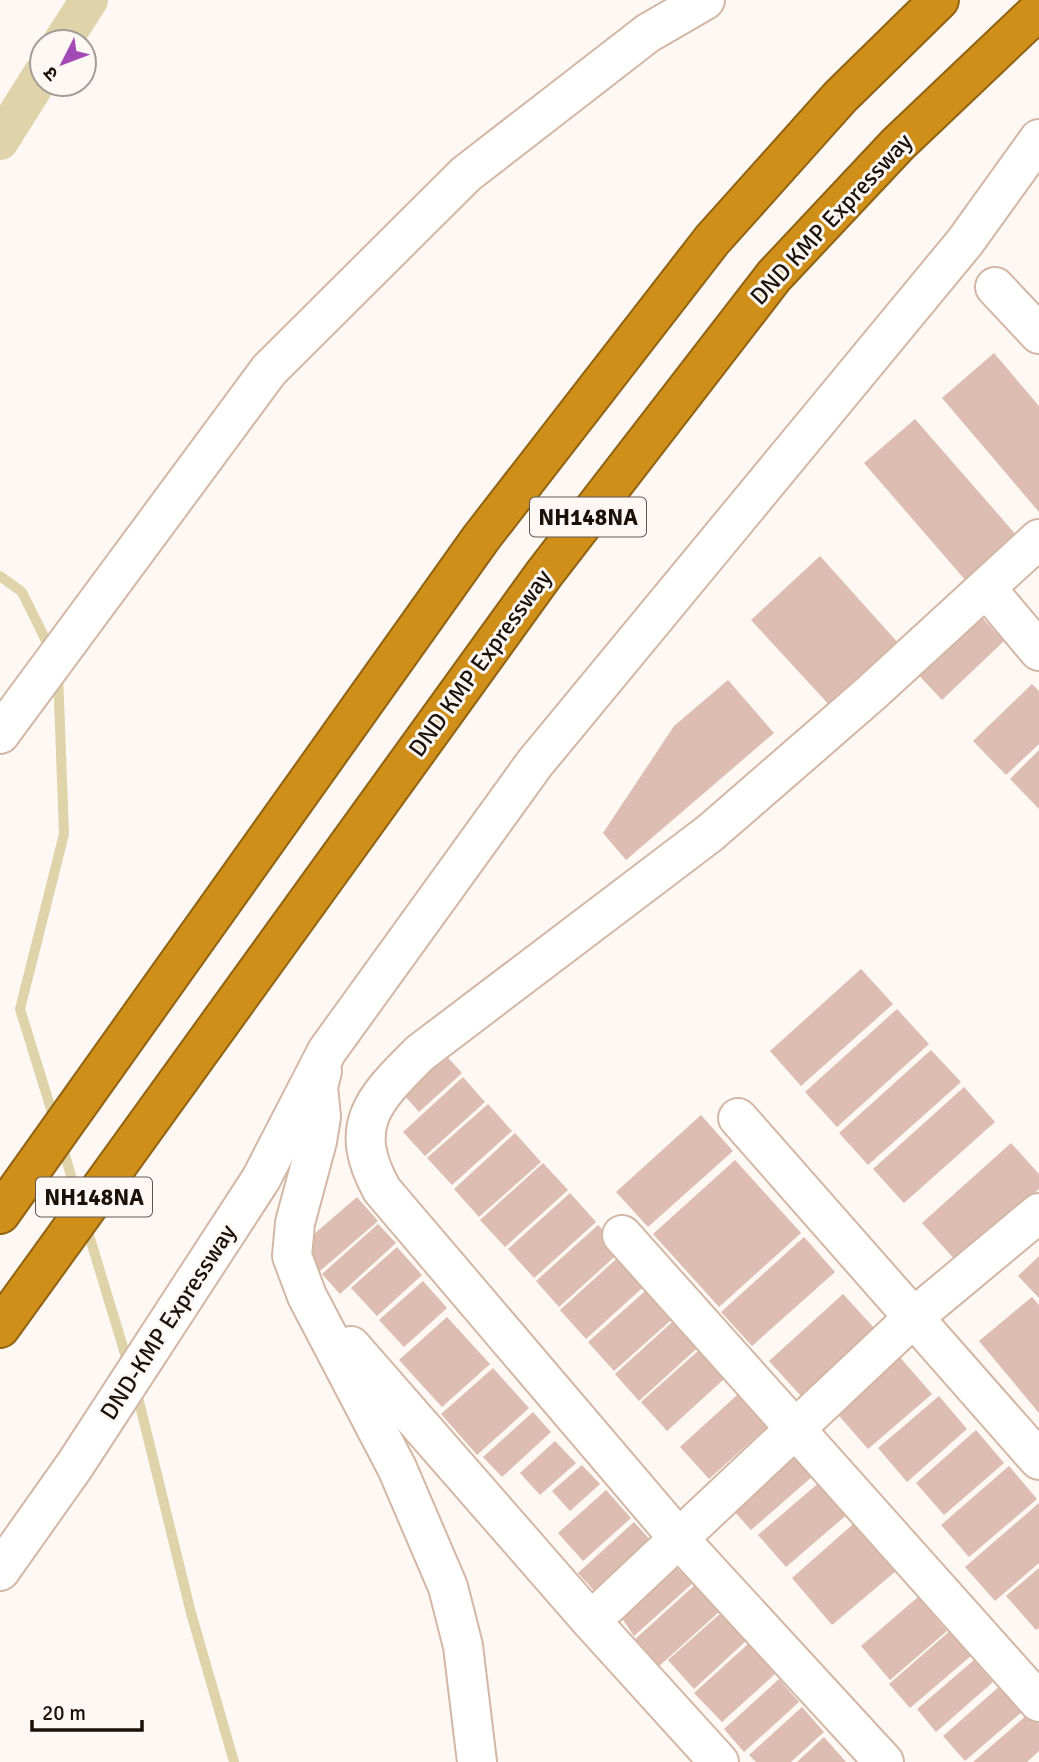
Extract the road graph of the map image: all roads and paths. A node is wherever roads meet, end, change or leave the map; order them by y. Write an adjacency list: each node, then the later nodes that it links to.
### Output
1 (705, 0): 10 (street)
2 (939, 0): 14 (highway, NH148NA)
3 (1039, 10): 18 (highway, DND KMP Expressway / NH148NA)
4 (1039, 139): 11 (street)
5 (995, 287): 6 (street)
6 (1039, 334)
7 (1039, 539): 8 (street)
8 (986, 588): 9 (street); 21 (street)
9 (1039, 650)
10 (0, 734)
11 (327, 1051): 16 (street); 22 (street, DND-KMP Expressway)
12 (738, 1118): 17 (street)
13 (1039, 1213): 17 (street)
14 (0, 1214)
15 (622, 1235): 19 (street)
16 (307, 1296): 23 (street); 25 (street)
17 (914, 1317): 19 (street); 20 (street)
18 (1, 1328)
19 (794, 1428): 21 (street); 24 (street)
20 (1039, 1460)
21 (680, 1540): 23 (street); 27 (street)
22 (0, 1571)
23 (592, 1621): 26 (street)
24 (1039, 1702)
25 (477, 1762)
26 (719, 1762)
27 (884, 1762)

